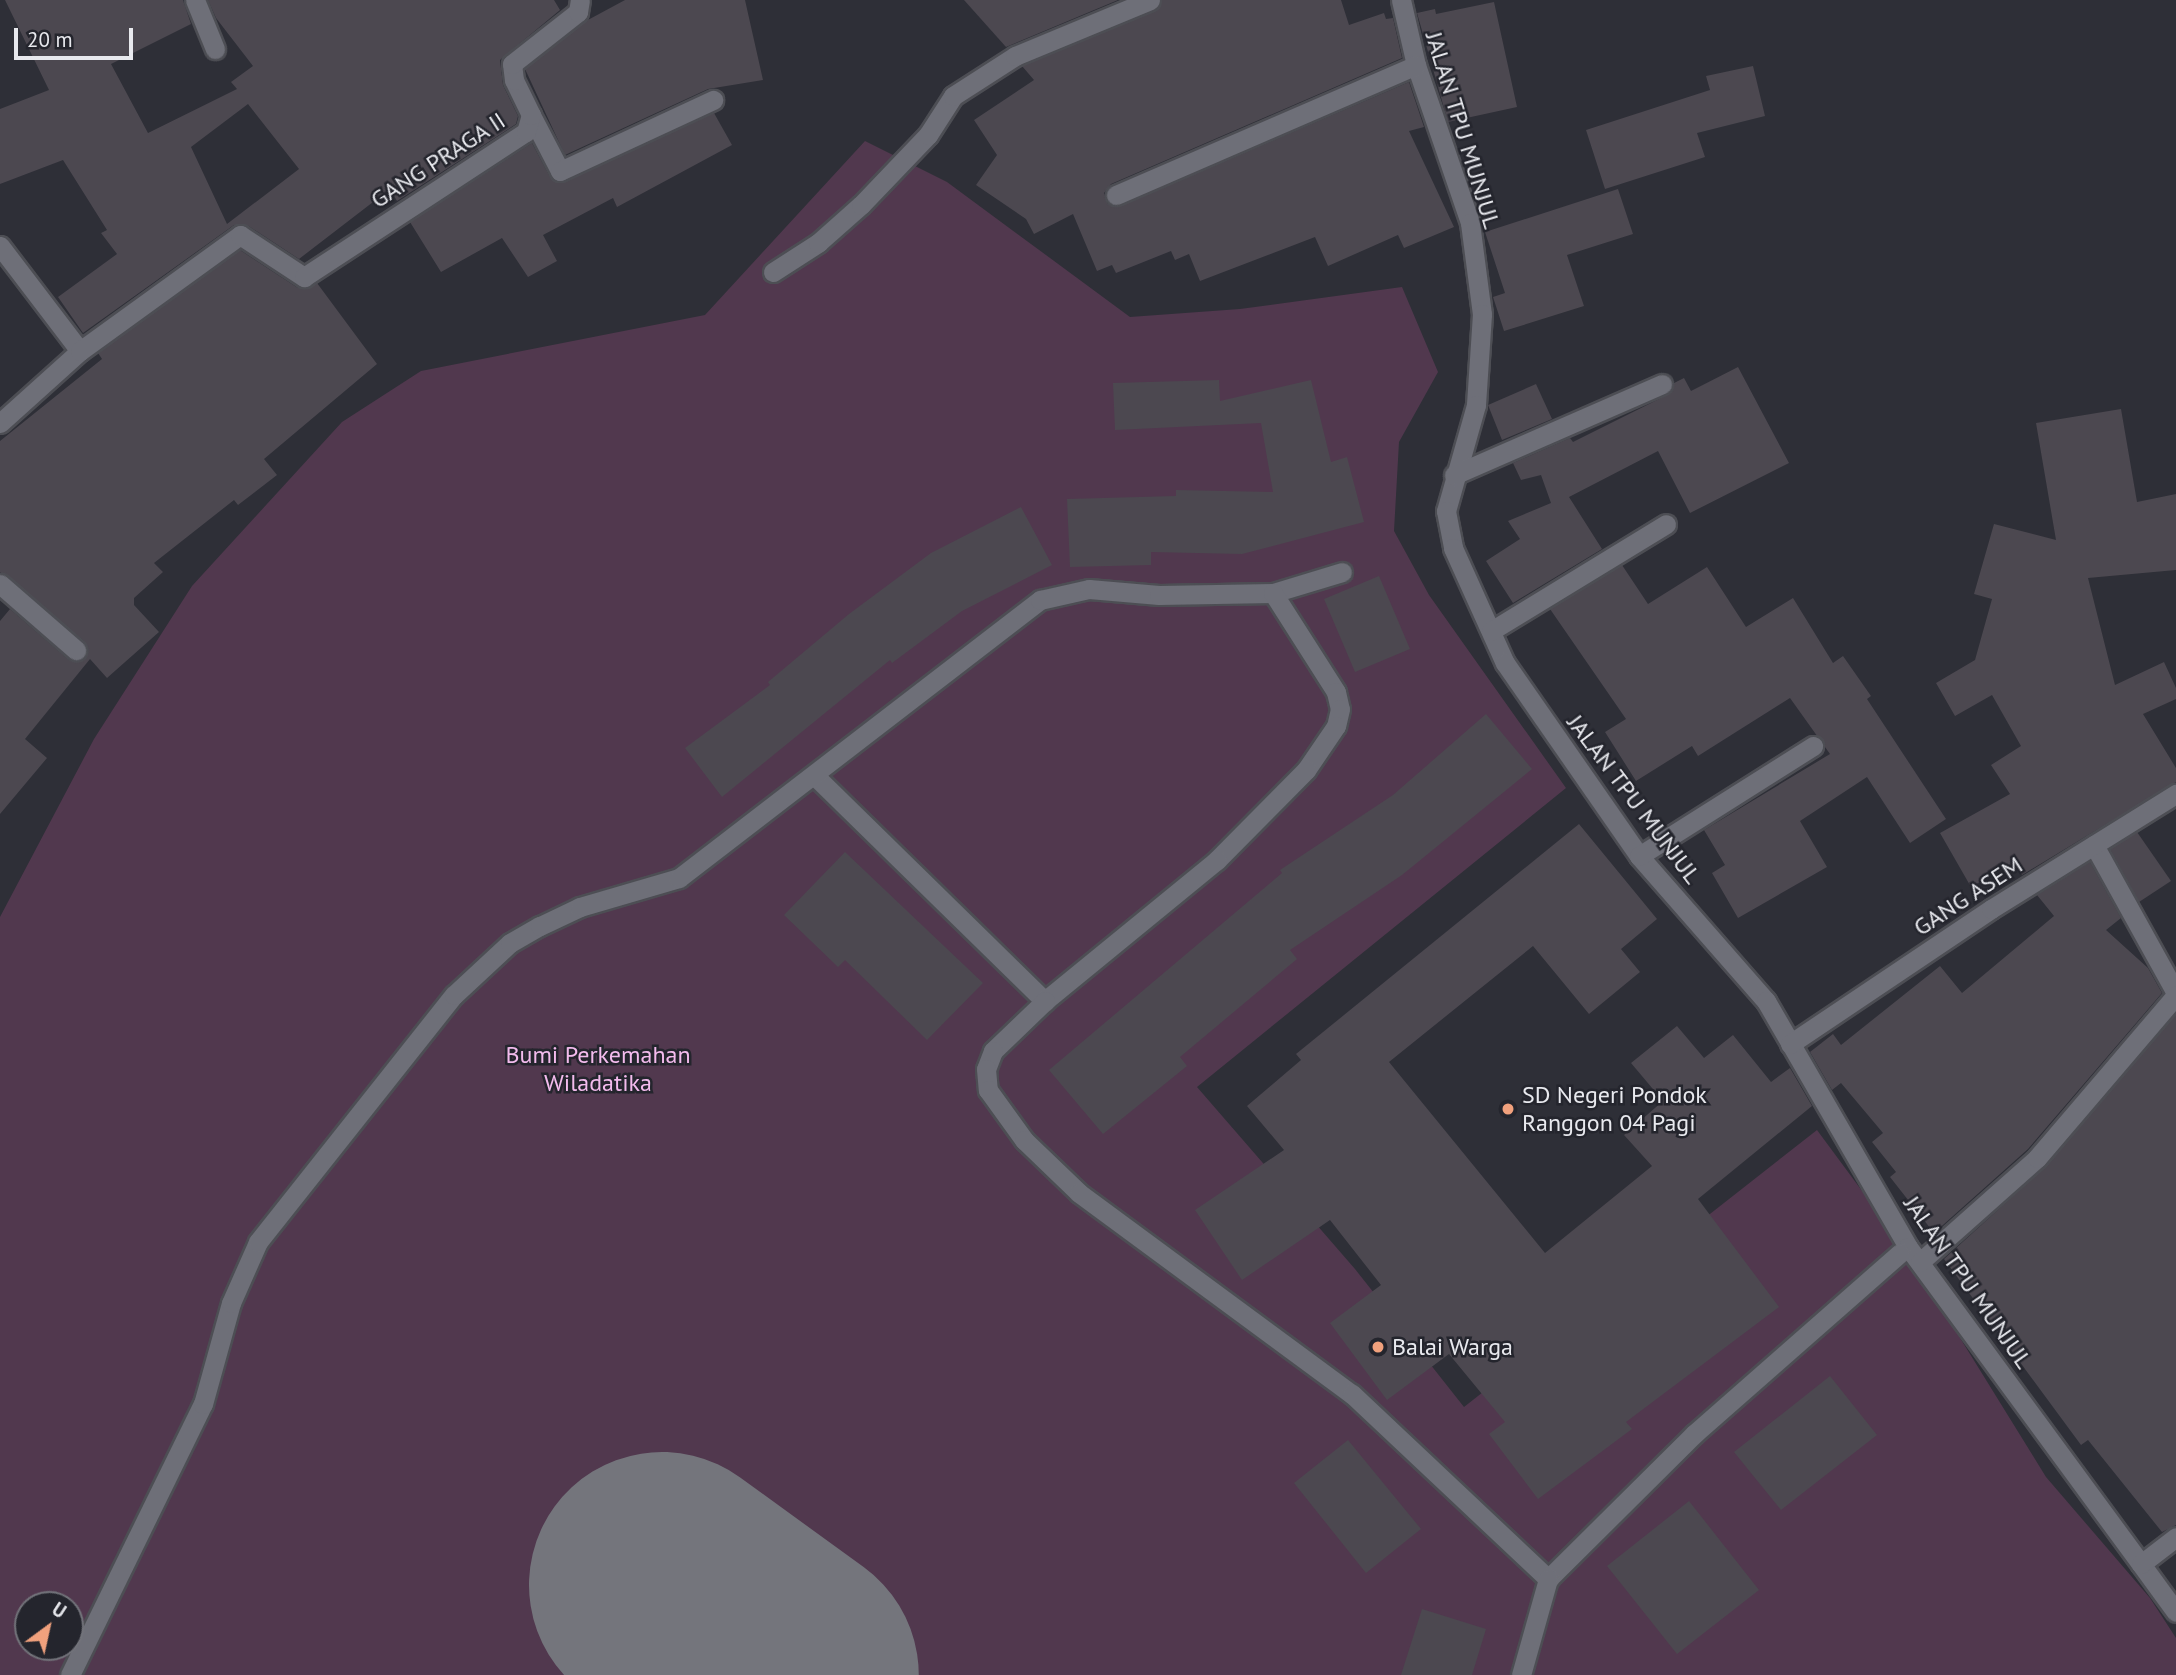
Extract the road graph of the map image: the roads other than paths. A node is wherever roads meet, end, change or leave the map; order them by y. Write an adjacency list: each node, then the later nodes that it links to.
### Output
1 (195, 0): 5 (street)
2 (580, 0): 8 (street, GANG PRAGA II)
3 (1150, 0): 11 (street)
4 (1401, 0): 6 (street, JALAN TPU MUNJUL)
5 (215, 49)
6 (1416, 65): 9 (street); 15 (street, JALAN TPU MUNJUL)
7 (713, 100): 8 (street)
8 (531, 115): 12 (street, GANG PRAGA II)
9 (1116, 195)
10 (0, 246): 12 (street)
11 (773, 272)
12 (80, 351): 14 (street)
13 (1662, 384): 15 (street)
14 (0, 423)
15 (1454, 475): 20 (street, JALAN TPU MUNJUL)
16 (1666, 524): 20 (street)
17 (1342, 572): 19 (street)
18 (0, 584): 21 (street)
19 (1273, 593): 23 (street); 28 (street)
20 (1490, 631): 26 (street, JALAN TPU MUNJUL)
21 (76, 650)
22 (1814, 746): 26 (street)
23 (815, 776): 28 (street); 36 (street)
24 (2176, 794): 25 (street, GANG ASEM)
25 (2094, 845): 27 (street); 29 (street, GANG ASEM)
26 (1639, 856): 29 (street, JALAN TPU MUNJUL)
27 (2176, 994): 31 (street)
28 (1045, 1001): 34 (street)
29 (1790, 1044): 31 (street, JALAN TPU MUNJUL)
30 (1900, 1253): 34 (street)
31 (1920, 1262): 33 (street, JALAN TPU MUNJUL)
32 (2176, 1538): 33 (street)
33 (2141, 1564): 35 (street, JALAN TPU MUNJUL)
34 (1548, 1579): 37 (street)
35 (2176, 1612)
36 (70, 1675)
37 (1521, 1675)

